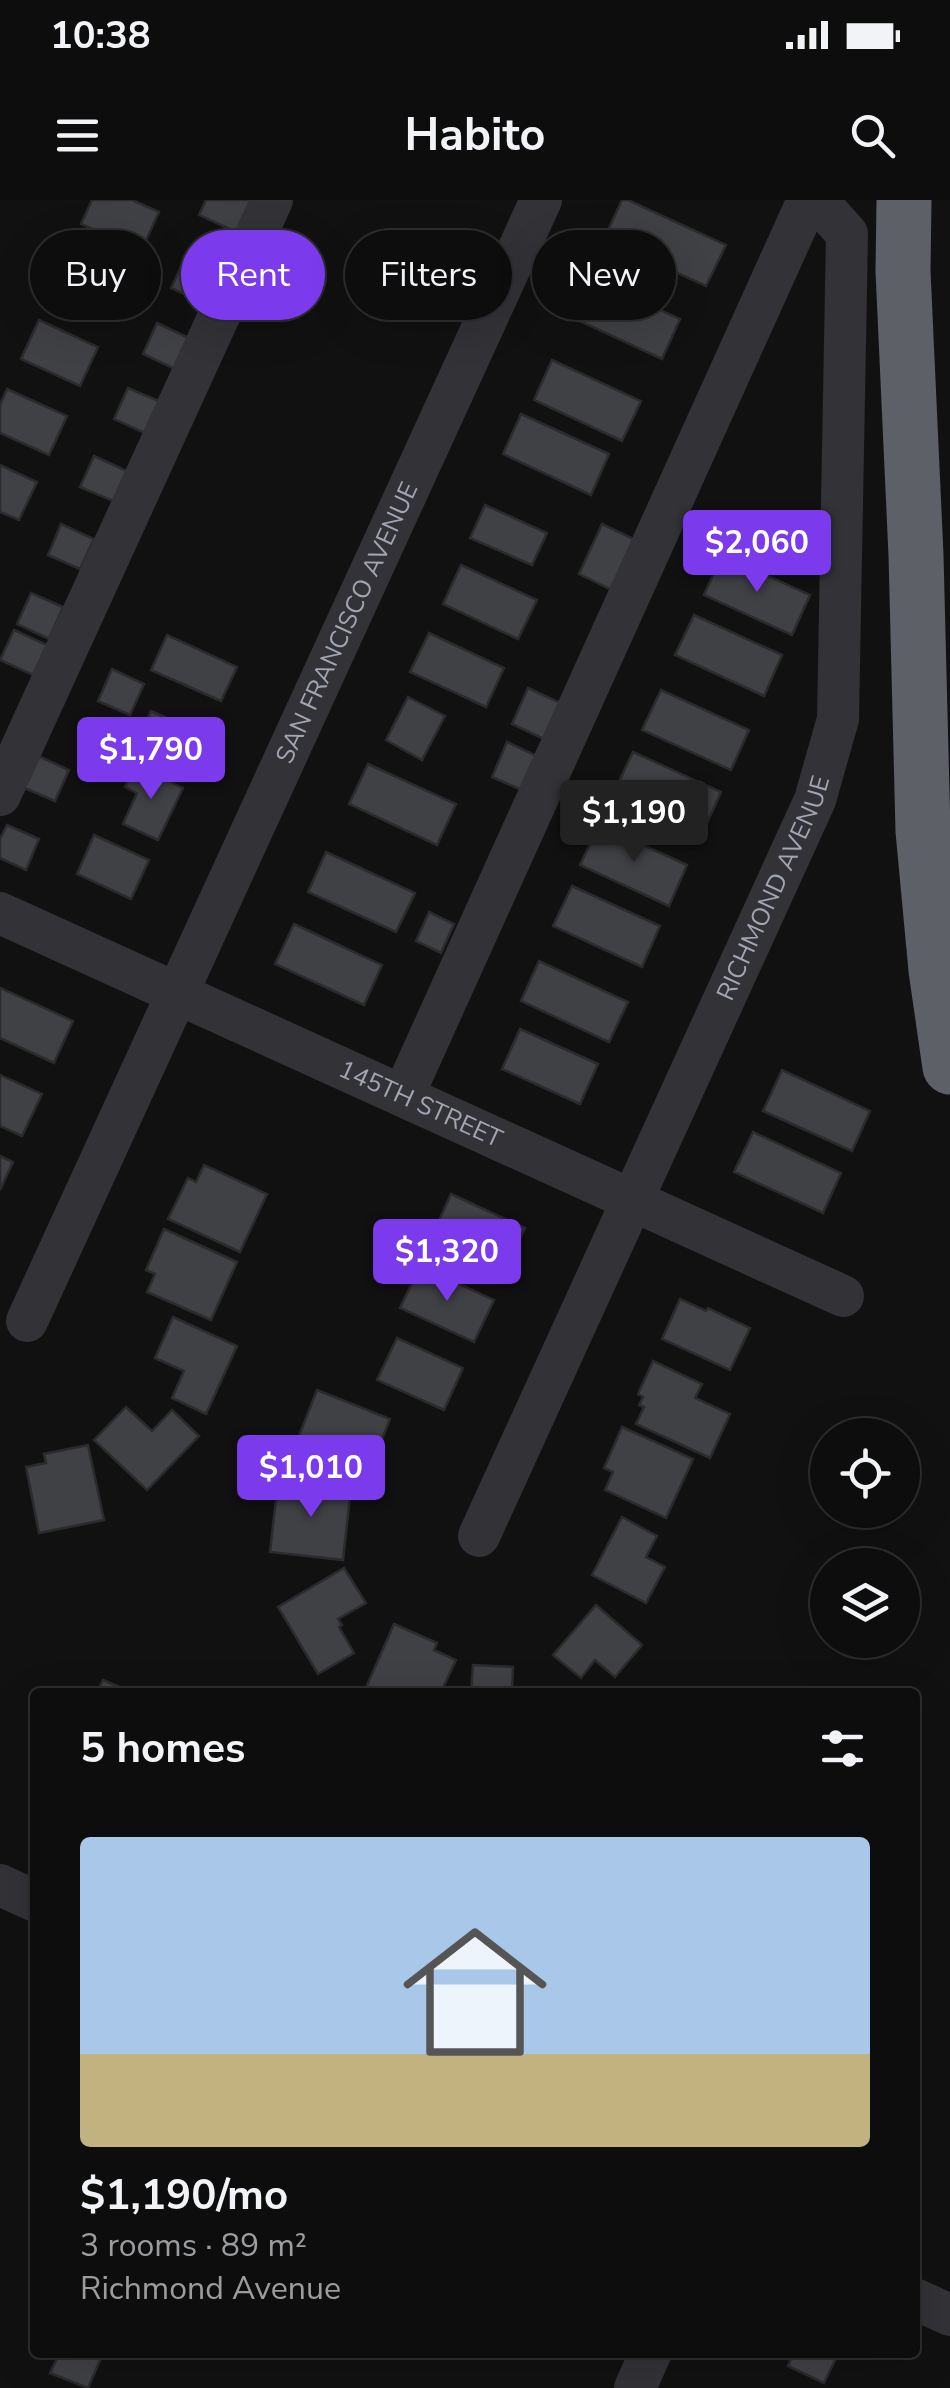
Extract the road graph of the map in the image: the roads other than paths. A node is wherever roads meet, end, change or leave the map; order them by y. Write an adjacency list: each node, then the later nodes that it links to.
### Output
1 (272, 200): 6 (street)
2 (541, 200): 8 (street, SAN FRANCISCO AVENUE)
3 (808, 200): 10 (street)
4 (817, 200): 11 (street, RICHMOND AVENUE)
5 (904, 200): 9 (highway)
6 (0, 795)
7 (0, 913): 8 (street, 145TH STREET)
8 (178, 993): 10 (street, 145TH STREET); 13 (street, SAN FRANCISCO AVENUE)
9 (950, 1067)
10 (403, 1096): 11 (street, 145TH STREET)
11 (634, 1201): 12 (street, 145TH STREET); 14 (street, RICHMOND AVENUE)
12 (843, 1296)
13 (27, 1321)
14 (480, 1536)
15 (0, 1885): 16 (street)
16 (30, 1899)
17 (920, 2301): 18 (street)
18 (950, 2315)
19 (648, 2358): 20 (street)
20 (636, 2388)

